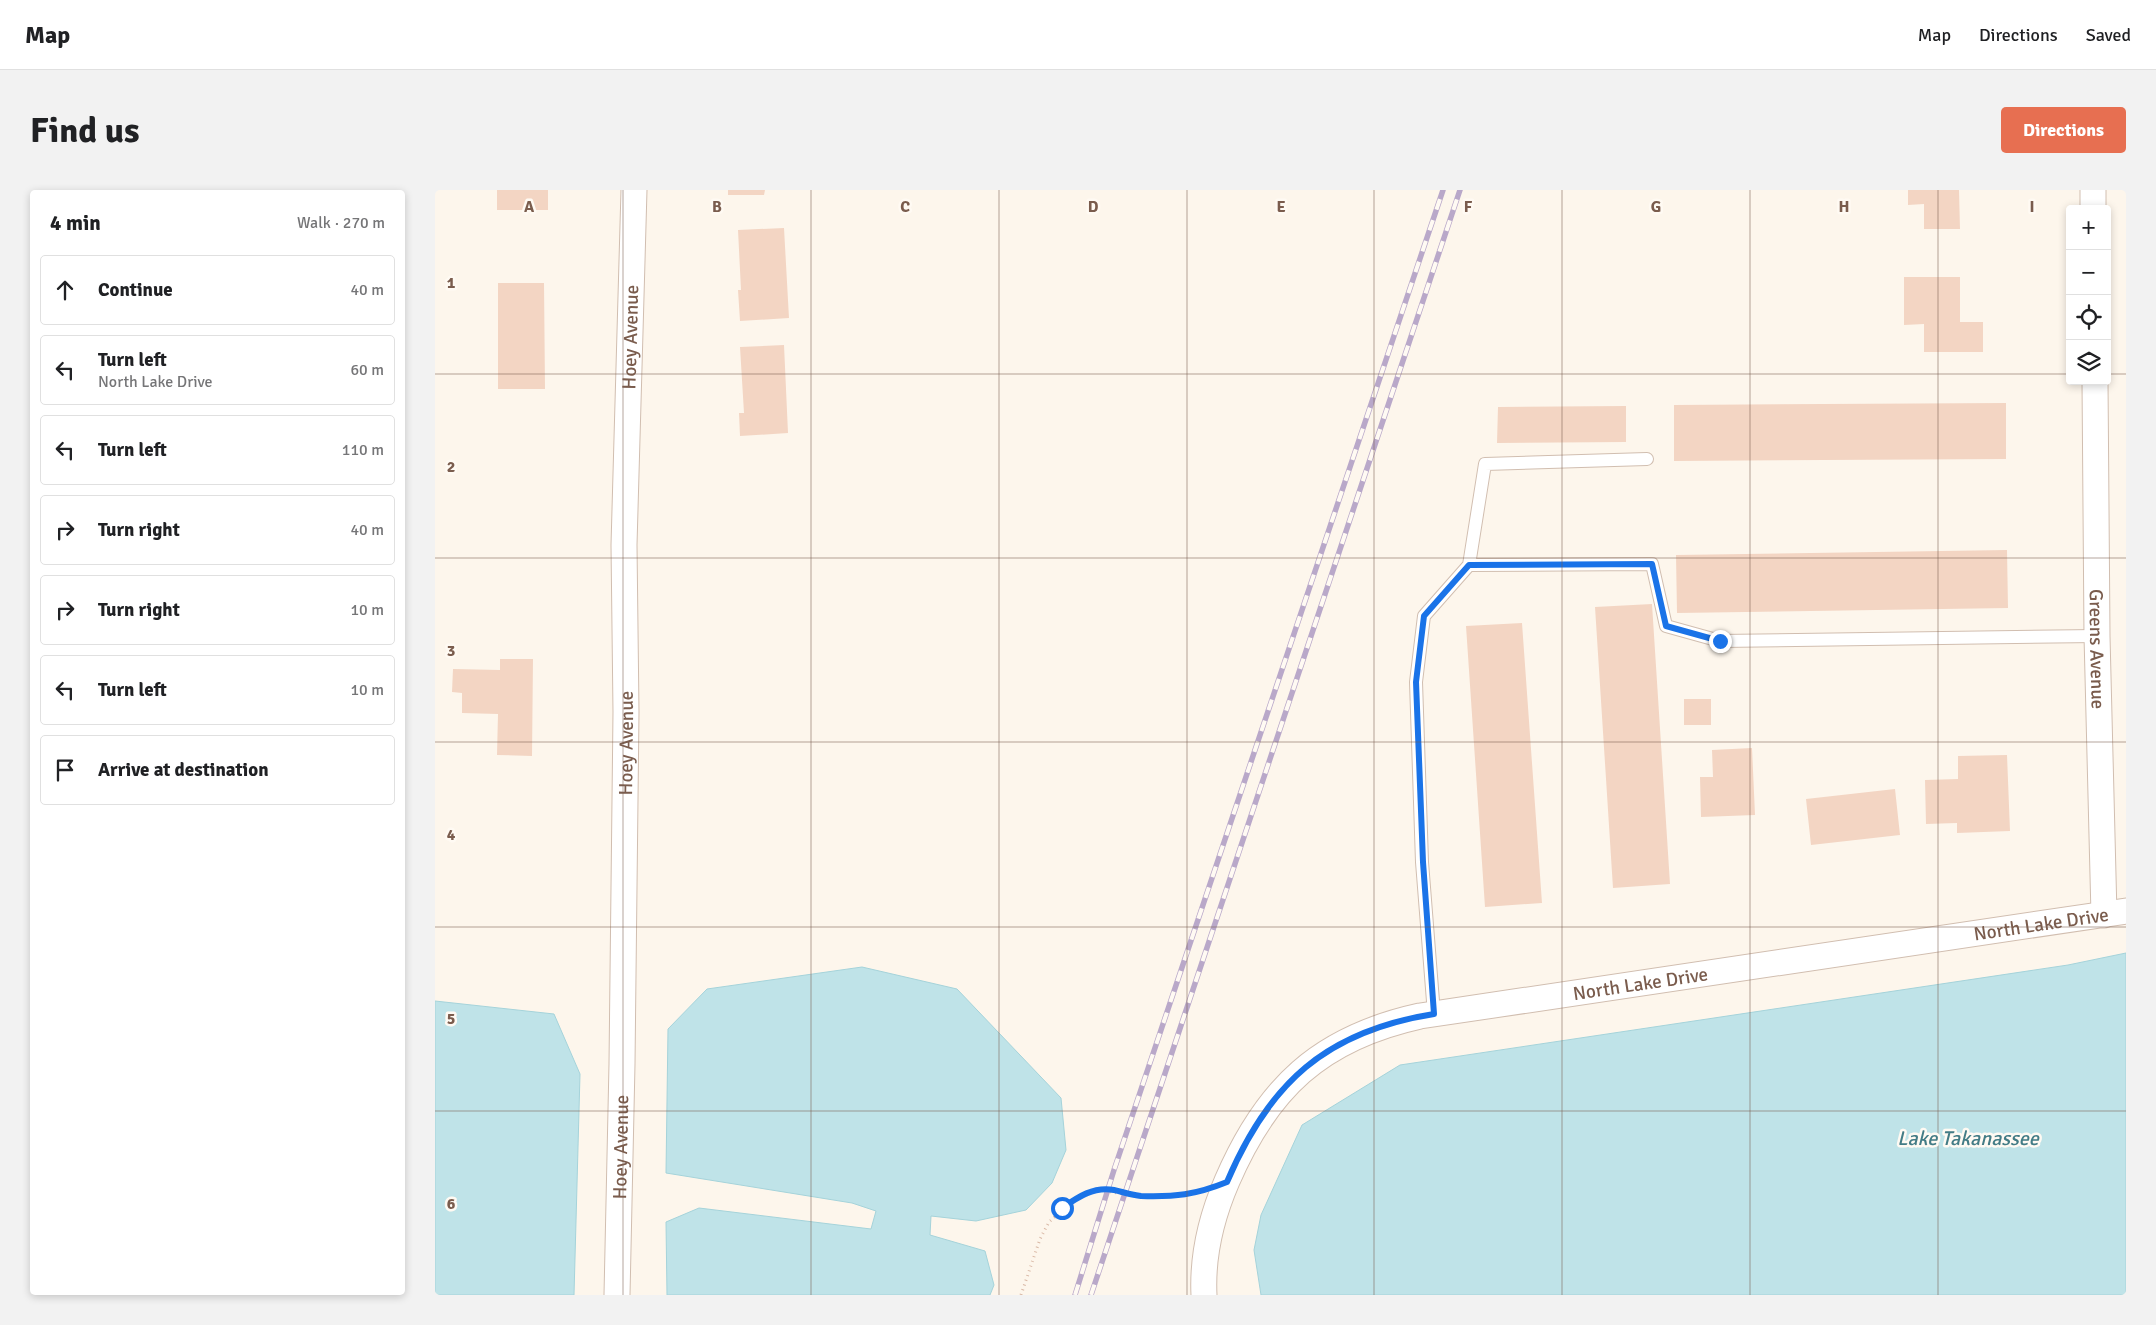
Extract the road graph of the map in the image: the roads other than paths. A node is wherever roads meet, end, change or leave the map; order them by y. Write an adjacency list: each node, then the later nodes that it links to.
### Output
1 (634, 190): 10 (street, Hoey Avenue)
2 (2093, 190): 3 (street)
3 (2093, 205)
4 (2095, 385): 7 (street, Greens Avenue)
5 (1647, 459): 6 (lane)
6 (1469, 565): 7 (lane); 9 (lane)
7 (2097, 636): 8 (street, Greens Avenue)
8 (2115, 913): 9 (street, North Lake Drive)
9 (1434, 1014): 11 (street, North Lake Drive)
10 (617, 1295)
11 (1204, 1295)

